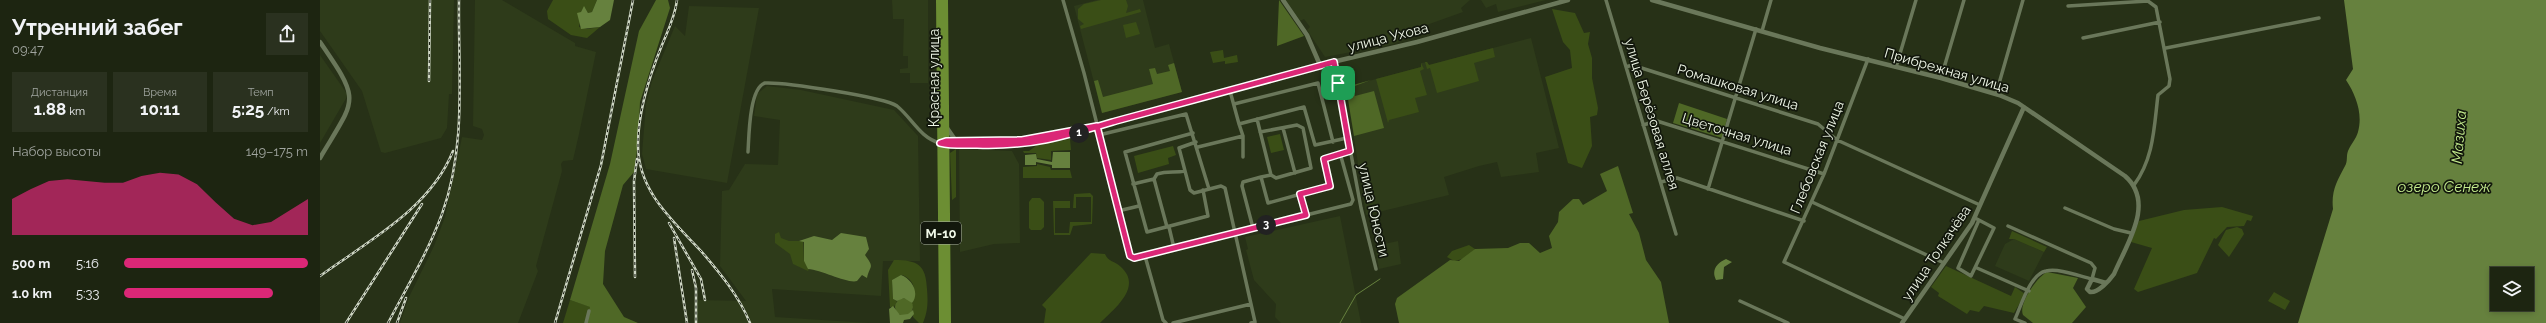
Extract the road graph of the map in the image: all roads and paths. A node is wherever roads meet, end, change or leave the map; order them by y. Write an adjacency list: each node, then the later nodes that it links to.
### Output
1 (939, 0): 46 (highway, Красная улица / М-10)
2 (945, 0): 32 (highway, Красная улица / М-10)
3 (1062, 0): 35 (street)
4 (1283, 0): 22 (street)
5 (1568, 0): 21 (street, улица Ухова)
6 (1606, 0): 23 (street, улица Берёзовая аллея)
7 (1652, 0): 15 (street, Прибрежная улица)
8 (1771, 0): 16 (street)
9 (1916, 0): 24 (street)
10 (1964, 0): 25 (street)
11 (2023, 0): 27 (street)
12 (2068, 6): 14 (street)
13 (2319, 18): 19 (street)
14 (2160, 22): 17 (street); 19 (street)
15 (1756, 29): 16 (street, Прибрежная улица); 28 (street)
16 (1762, 31): 20 (street, Прибрежная улица)
17 (2083, 38)
18 (320, 42): 54 (street)
19 (2166, 48): 63 (street)
20 (1868, 60): 24 (street, Прибрежная улица); 42 (street, Глебовская улица)
21 (1334, 62): 22 (street, улица Ухова); 41 (street, улица Юности)
22 (1320, 65): 26 (street, улица Ухова)
23 (1626, 66): 28 (street, Ромашковая улица); 34 (street, улица Берёзовая аллея)
24 (1896, 67): 25 (street, Прибрежная улица)
25 (1941, 78): 27 (street, Прибрежная улица)
26 (1230, 91): 29 (street); 35 (street, улица Ухова)
27 (1996, 94): 30 (street, Прибрежная улица)
28 (1736, 96): 42 (street, Ромашковая улица); 43 (street)
29 (1234, 104): 33 (street); 45 (street)
30 (2024, 107): 63 (street, Прибрежная улица); 70 (street, улица Толкачёва)
31 (1257, 119): 33 (street); 37 (street); 45 (street)
32 (946, 124): 46 (highway, Красная улица / М-10); 47 (street)
33 (1239, 124): 40 (street)
34 (1643, 125): 43 (street, Цветочная улица); 61 (street, улица Берёзовая аллея)
35 (1097, 126): 39 (street); 47 (street, улица Ухова)
36 (1283, 128): 37 (street); 56 (street); 56 (street)
37 (1260, 132): 58 (street)
38 (1193, 134): 39 (street); 44 (street); 62 (street)
39 (1099, 135): 72 (street)
40 (1242, 136): 48 (street); 53 (street)
41 (1347, 138): 45 (street); 49 (street, улица Юности)
42 (1838, 140): 57 (street, Глебовская улица); 70 (street, Ромашковая улица)
43 (1722, 141): 57 (street, Цветочная улица); 64 (street)
44 (1196, 142): 48 (street); 55 (street)
45 (1333, 142)
46 (944, 143): 47 (street, улица Ухова); 50 (street); 52 (highway, Красная улица / М-10); 95 (highway, Красная улица / М-10)
47 (956, 143): 52 (street)
48 (1198, 147): 65 (street)
49 (1350, 151): 51 (street); 86 (street, улица Юности)
50 (748, 152)
51 (1340, 153): 67 (street); 73 (street)
52 (946, 156): 96 (highway, Красная улица / М-10)
53 (1243, 157)
54 (320, 158)
55 (1185, 170): 60 (street); 66 (street)
56 (1295, 173): 58 (street)
57 (1824, 174): 68 (street, Глебовская улица)
58 (1271, 175): 59 (street)
59 (1261, 177): 67 (street); 78 (street)
60 (1154, 179): 62 (street); 77 (street)
61 (1661, 182): 64 (street); 81 (street, улица Берёзовая аллея)
62 (1133, 184): 69 (street)
63 (2134, 185): 80 (street)
64 (1708, 188): 75 (street)
65 (1210, 189): 66 (street); 79 (street)
66 (1203, 190): 77 (street)
67 (1300, 194): 73 (street)
68 (1812, 202): 75 (street, Глебовская улица); 84 (street)
69 (1139, 206): 72 (street); 77 (street)
70 (1980, 206): 74 (street, улица Толкачёва)
71 (2065, 208): 80 (street)
72 (1118, 211): 83 (street)
73 (1306, 215): 78 (street)
74 (1977, 219): 84 (street, улица Толкачёва); 85 (street); 85 (street)
75 (1804, 221): 93 (street, Глебовская улица)
76 (2008, 226): 87 (street)
77 (1168, 227): 82 (street)
78 (1253, 228): 79 (street)
79 (1236, 232): 82 (street); 91 (street)
80 (2131, 233): 88 (street)
81 (1676, 234)
82 (1174, 248): 83 (street)
83 (1145, 256): 97 (street)
84 (1944, 263): 93 (street, улица Толкачёва)
85 (1977, 268): 89 (street)
86 (1376, 269)
87 (2092, 279): 88 (street); 88 (street); 89 (street)
88 (2106, 283)
89 (2029, 291): 101 (street)
90 (1740, 301): 100 (street)
91 (1251, 304): 98 (street); 99 (street)
92 (589, 311): 94 (street)
93 (1904, 321)
94 (586, 323)
95 (942, 323)
96 (948, 323)
97 (1166, 323)
98 (1173, 323)
99 (1251, 323)
100 (1788, 323)
101 (2025, 323)

